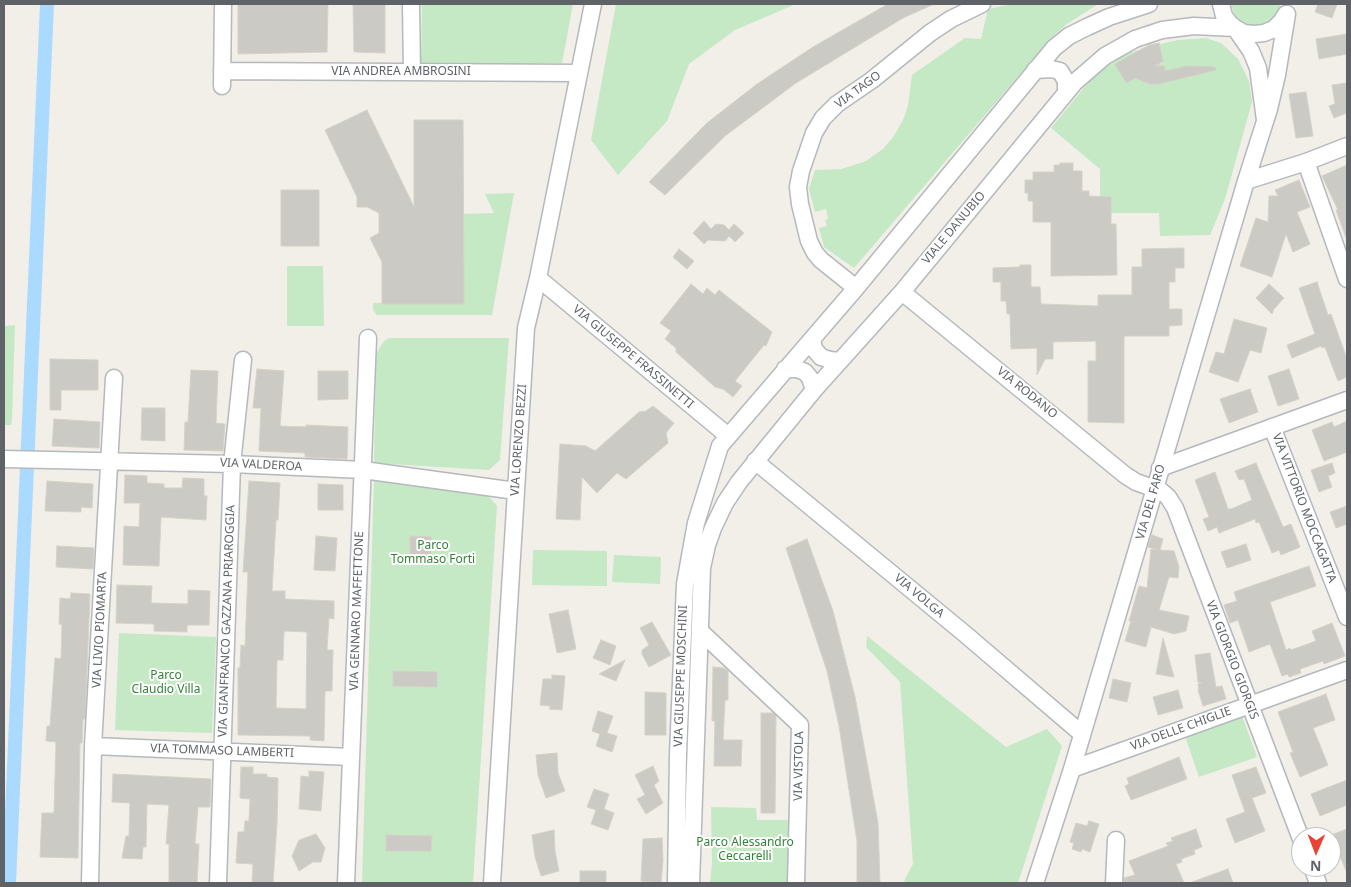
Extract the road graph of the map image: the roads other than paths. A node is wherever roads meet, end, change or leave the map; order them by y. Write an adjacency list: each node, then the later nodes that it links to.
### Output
1 (223, 4): 10 (street, VIA ANDREA AMBROSINI)
2 (411, 4): 10 (street)
3 (593, 4): 11 (street, VIA LORENZO BEZZI)
4 (982, 4): 19 (street, VIA TAGO)
5 (1149, 4): 9 (street)
6 (1221, 4): 8 (street)
7 (1288, 9): 8 (street, VIALE DANUBIO); 13 (street, VIA DEL FARO)
8 (1235, 28): 12 (street, VIALE DANUBIO); 13 (street)
9 (1035, 70): 12 (street); 19 (street)
10 (412, 72): 11 (street, VIA ANDREA AMBROSINI)
11 (580, 72): 17 (street, VIA LORENZO BEZZI)
12 (1066, 93): 20 (street, VIALE DANUBIO)
13 (1265, 120): 16 (street, VIA DEL FARO)
14 (1347, 146): 15 (street)
15 (1306, 162): 16 (street); 18 (street)
16 (1246, 181): 35 (street, VIA DEL FARO)
17 (538, 278): 30 (street, VIA GIUSEPPE FRASSINETTI); 40 (street, VIA LORENZO BEZZI)
18 (1347, 279)
19 (856, 288): 22 (street)
20 (902, 292): 24 (street, VIALE DANUBIO); 39 (street, VIA RODANO)
21 (368, 338): 36 (street, VIA GENNARO MAFFETTONE)
22 (812, 339): 24 (street); 25 (street)
23 (243, 360): 34 (street, VIA GIANFRANCO GAZZANA PRIAROGGIA)
24 (840, 361): 27 (street, VIALE DANUBIO)
25 (785, 369): 27 (street); 30 (street)
26 (114, 378): 32 (street, VIA LIVIO PIOMARTA)
27 (814, 390): 33 (street, VIALE DANUBIO)
28 (1347, 400): 29 (street)
29 (1272, 427): 35 (street); 41 (street, VIA VITTORIO MOCCAGATTA)
30 (727, 435): 37 (street)
31 (9, 459): 32 (street, VIA VALDEROA)
32 (109, 461): 34 (street, VIA VALDEROA); 46 (street, VIA LIVIO PIOMARTA)
33 (755, 461): 38 (street, VIALE DANUBIO); 45 (street, VIA VOLGA)
34 (232, 464): 36 (street, VIA VALDEROA); 47 (street, VIA GIANFRANCO GAZZANA PRIAROGGIA)
35 (1160, 468): 39 (street, VIA DEL FARO)
36 (363, 470): 40 (street, VIA VALDEROA); 48 (street, VIA GENNARO MAFFETTONE)
37 (711, 472): 38 (street); 56 (street, VIA GIUSEPPE MOSCHINI)
38 (739, 482): 42 (street, VIA GIUSEPPE MOSCHINI)
39 (1155, 489): 44 (street, VIA GIORGIO GIORGIS); 45 (street, VIA DEL FARO)
40 (516, 491): 55 (street, VIA LORENZO BEZZI)
41 (1347, 617)
42 (700, 631): 57 (street, VIA GIUSEPPE MOSCHINI); 58 (street, VIA VISTOLA)
43 (1347, 670): 44 (street, VIA DELLE CHIGLIE)
44 (1250, 705): 49 (street, VIA DELLE CHIGLIE); 50 (street, VIA GIORGIO GIORGIS)
45 (1082, 734): 49 (street, VIA DEL FARO)
46 (93, 746): 47 (street, VIA TOMMASO LAMBERTI); 52 (street, VIA LIVIO PIOMARTA)
47 (222, 751): 48 (street, VIA TOMMASO LAMBERTI); 53 (street, VIA GIANFRANCO GAZZANA PRIAROGGIA)
48 (351, 757): 54 (street, VIA GENNARO MAFFETTONE)
49 (1072, 769): 59 (street, VIA DEL FARO)
50 (1296, 827)
51 (1116, 840): 60 (street)
52 (90, 883)
53 (218, 883)
54 (346, 883)
55 (492, 883)
56 (676, 883)
57 (691, 883)
58 (796, 883)
59 (1035, 883)
60 (1114, 883)

